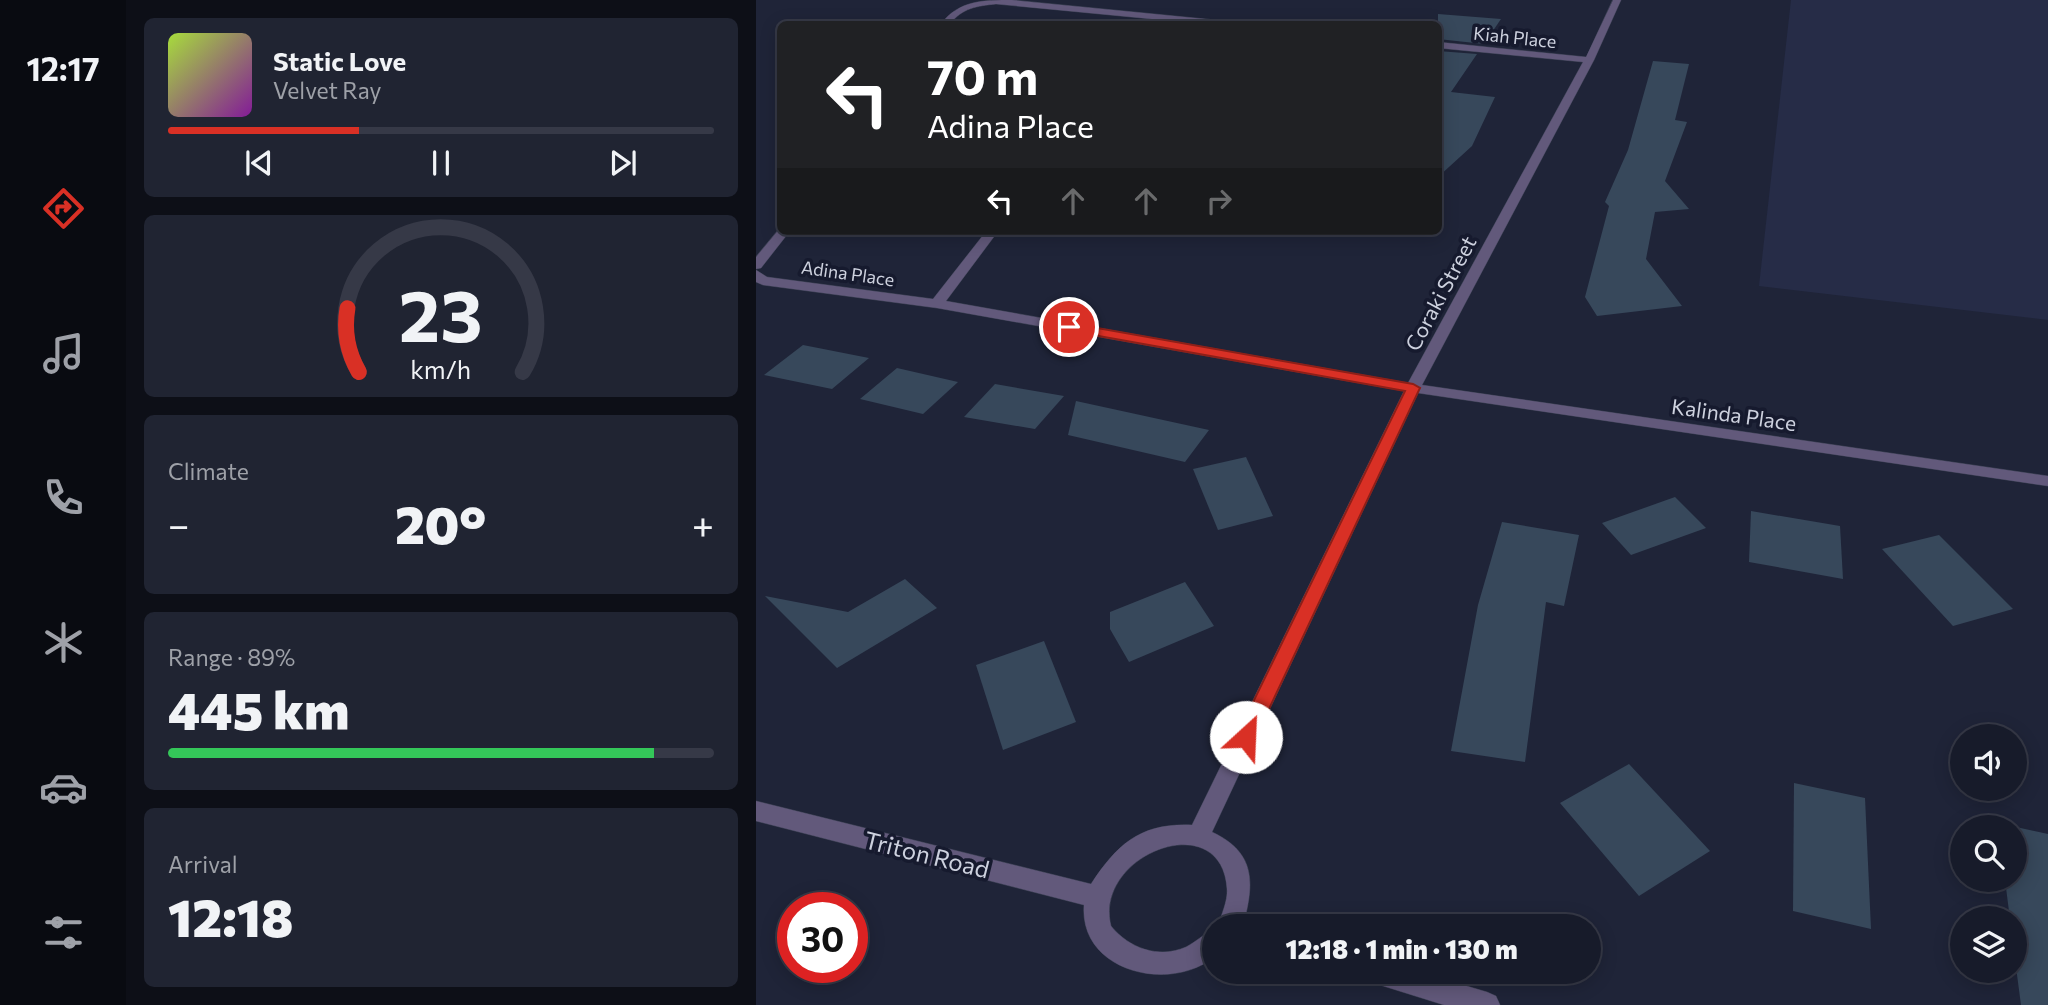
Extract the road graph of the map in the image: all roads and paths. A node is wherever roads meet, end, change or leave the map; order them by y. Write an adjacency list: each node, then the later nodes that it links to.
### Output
1 (1617, 0): 5 (street, Coraki Street)
2 (948, 21): 3 (street)
3 (1196, 21)
4 (1442, 45): 5 (street, Kiah Place)
5 (1589, 60): 11 (street, Coraki Street)
6 (781, 235): 8 (street, Adina Place)
7 (989, 235): 10 (street)
8 (756, 265)
9 (756, 274): 10 (street, Adina Place)
10 (937, 304): 11 (street, Adina Place)
11 (1413, 388): 12 (street, Kalinda Place); 14 (street, Coraki Street)
12 (2048, 481)
13 (756, 811): 15 (street, Triton Road)
14 (1198, 837): 15 (street); 16 (street)
15 (1098, 897): 17 (street)
16 (1235, 914)
17 (1202, 950)
18 (1417, 984): 19 (street)
19 (1487, 1005)

